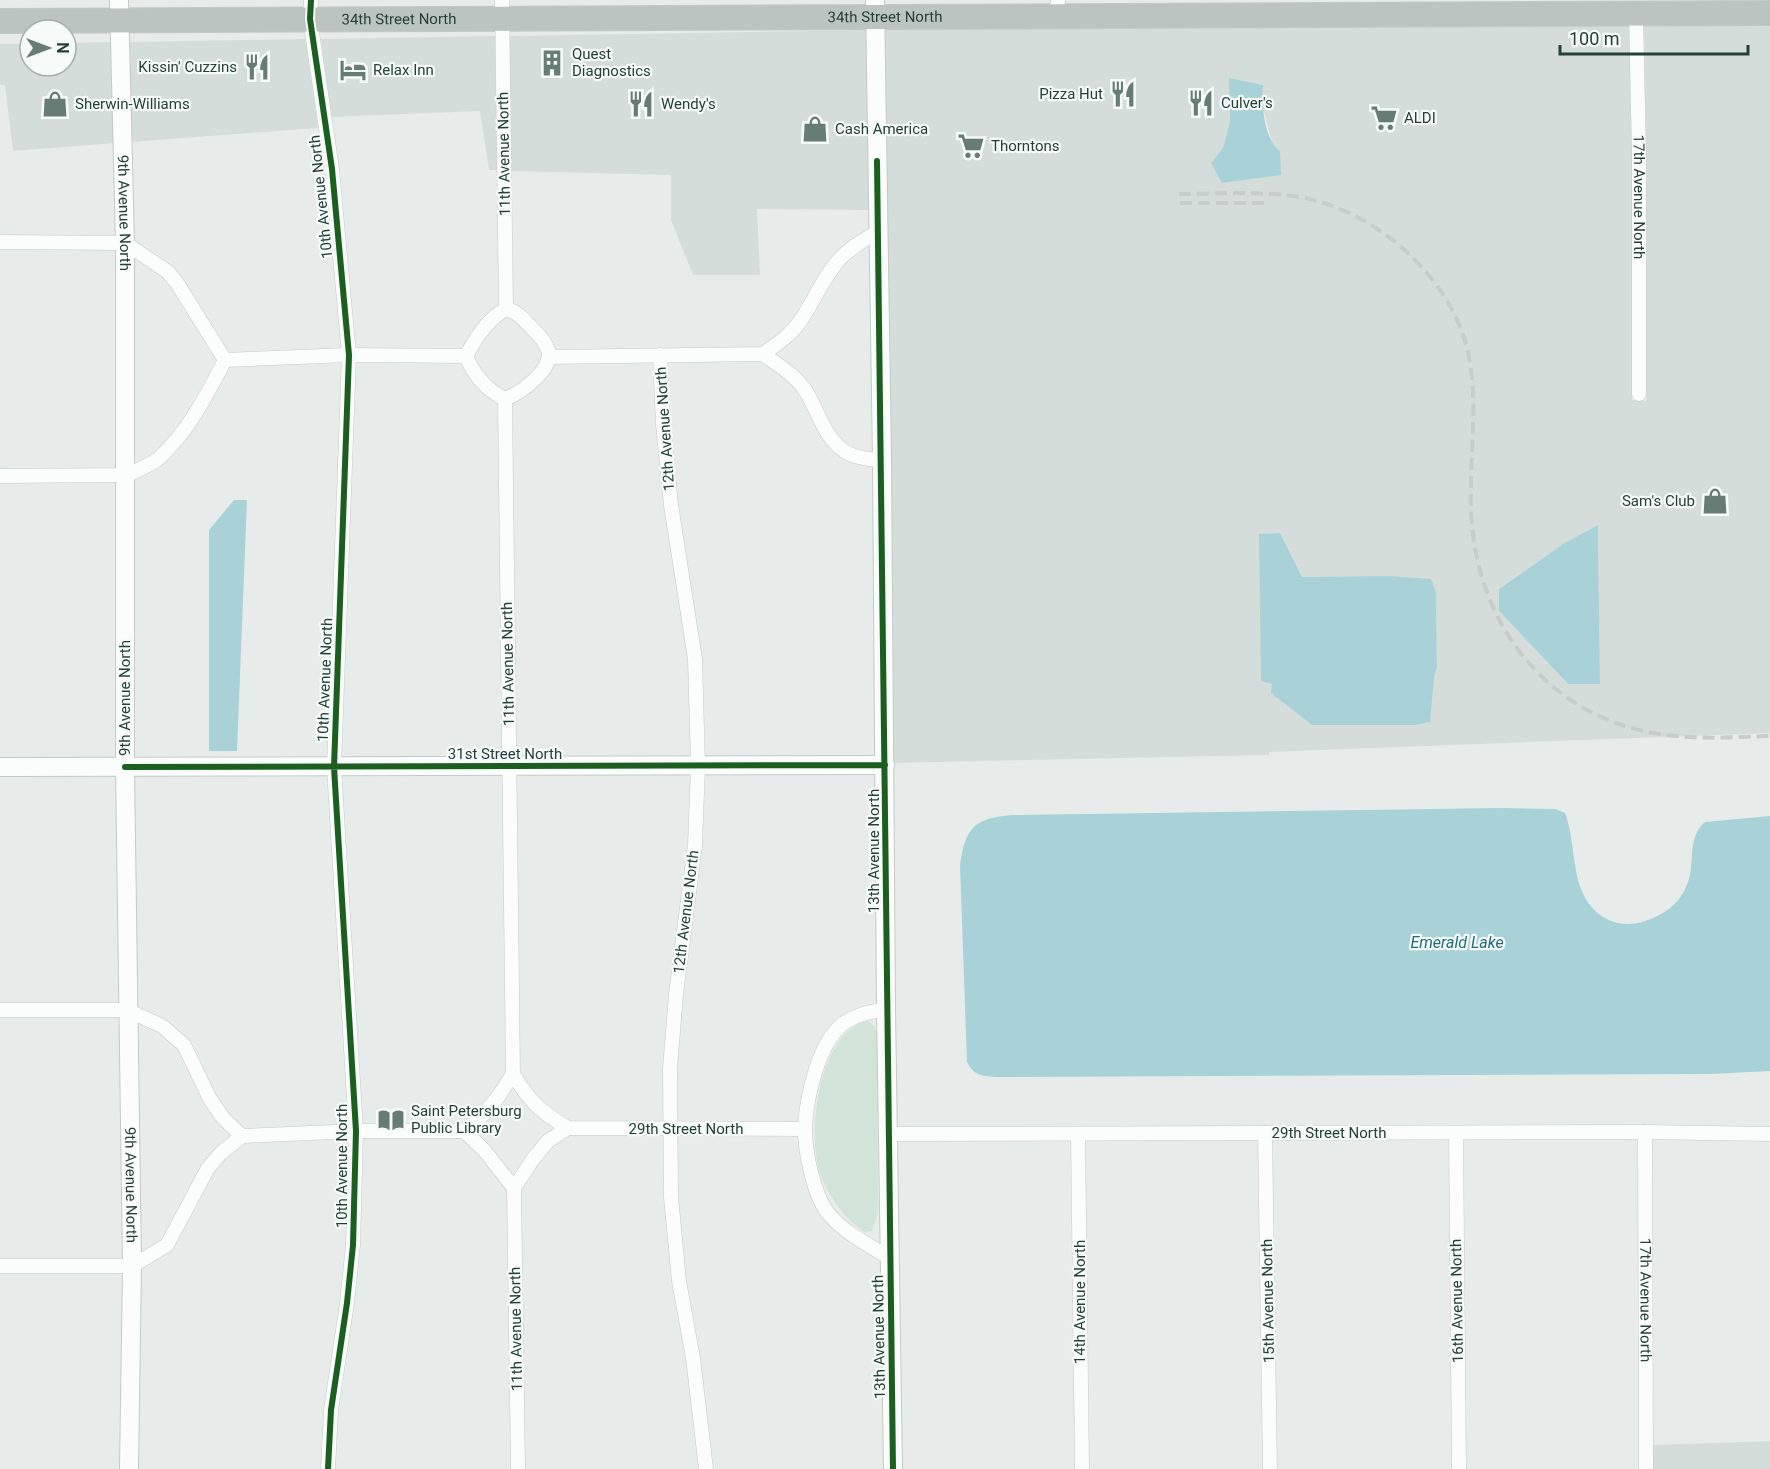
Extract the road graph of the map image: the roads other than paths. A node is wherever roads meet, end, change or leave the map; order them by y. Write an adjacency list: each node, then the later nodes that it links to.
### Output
1 (1256, 7): 2 (highway, 34th Street North); 5 (highway, 34th Street North)
2 (1450, 7): 3 (highway, 34th Street North)
3 (1636, 7): 10 (highway, 34th Street North); 22 (street, 17th Avenue North)
4 (875, 8): 5 (highway, 34th Street North); 7 (highway, 34th Street North); 12 (street, 13th Avenue North)
5 (1057, 8)
6 (502, 9): 7 (highway, 34th Street North); 9 (highway, 34th Street North); 15 (street, 11th Avenue North)
7 (689, 9)
8 (120, 10): 9 (highway, 34th Street North); 11 (highway, 34th Street North); 14 (street, 9th Avenue North)
9 (311, 10): 17 (street, 10th Avenue North)
10 (1770, 13)
11 (0, 21)
12 (879, 231): 16 (street); 24 (street, 13th Avenue North)
13 (0, 242): 14 (street)
14 (125, 243): 21 (street); 26 (street, 9th Avenue North)
15 (506, 309): 19 (street); 20 (street)
16 (763, 354): 18 (street); 24 (street)
17 (349, 355): 19 (street); 21 (street); 32 (street, 10th Avenue North)
18 (660, 355): 20 (street); 29 (street, 12th Avenue North)
19 (466, 356): 23 (street)
20 (549, 357): 23 (street)
21 (225, 360): 26 (street)
22 (1640, 394)
23 (505, 399): 28 (street, 11th Avenue North)
24 (882, 461): 27 (street, 13th Avenue North)
25 (0, 476): 26 (street)
26 (126, 476): 31 (street, 9th Avenue North)
27 (885, 765): 29 (street, 31st Street North); 35 (street, 13th Avenue North)
28 (509, 766): 29 (street, 31st Street North); 32 (street, 31st Street North); 36 (street, 11th Avenue North)
29 (698, 766): 38 (street, 12th Avenue North)
30 (0, 767): 31 (street, 31st Street North)
31 (125, 767): 32 (street, 31st Street North); 34 (street, 9th Avenue North)
32 (334, 767): 40 (street, 10th Avenue North)
33 (0, 1010): 34 (street)
34 (127, 1010): 48 (street); 52 (street, 9th Avenue North)
35 (886, 1010): 39 (street); 44 (street, 13th Avenue North)
36 (513, 1074): 37 (street); 41 (street)
37 (568, 1128): 38 (street, 29th Street North); 49 (street)
38 (670, 1129): 39 (street, 29th Street North); 56 (street, 12th Avenue North)
39 (805, 1129): 50 (street)
40 (356, 1131): 41 (street); 48 (street); 54 (street, 10th Avenue North)
41 (464, 1131): 49 (street)
42 (1645, 1132): 46 (street, 29th Street North); 47 (street, 29th Street North); 61 (street, 17th Avenue North)
43 (1265, 1133): 45 (street, 29th Street North); 46 (street, 29th Street North); 59 (street, 15th Avenue North)
44 (888, 1134): 45 (street, 29th Street North); 50 (street, 13th Avenue North)
45 (1078, 1134): 58 (street, 14th Avenue North)
46 (1456, 1134): 60 (street, 16th Avenue North)
47 (1770, 1134)
48 (242, 1136): 52 (street)
49 (514, 1188): 55 (street, 11th Avenue North)
50 (890, 1258): 57 (street, 13th Avenue North)
51 (0, 1266): 52 (street)
52 (132, 1266): 53 (street, 9th Avenue North)
53 (129, 1469)
54 (328, 1469)
55 (518, 1469)
56 (706, 1469)
57 (893, 1469)
58 (1082, 1469)
59 (1270, 1469)
60 (1459, 1469)
61 (1646, 1469)

